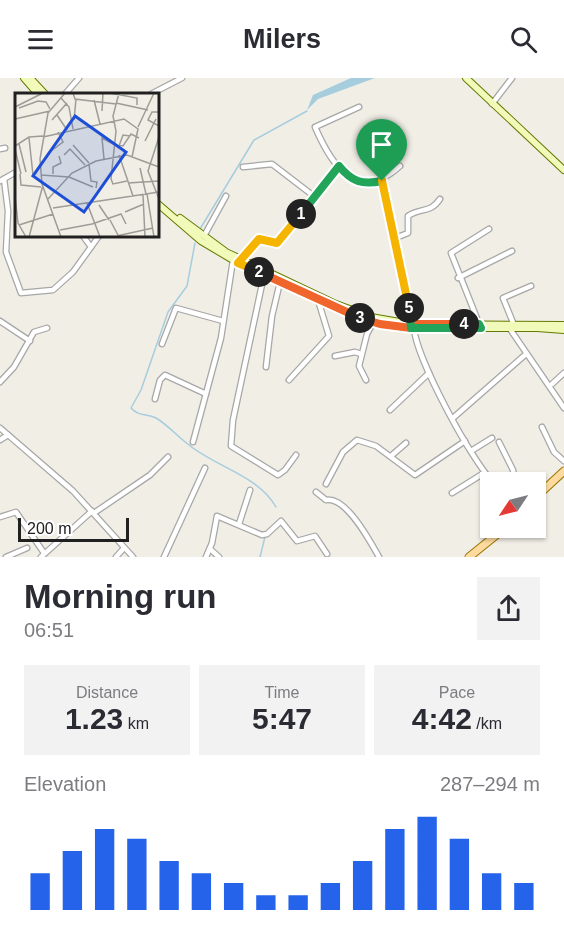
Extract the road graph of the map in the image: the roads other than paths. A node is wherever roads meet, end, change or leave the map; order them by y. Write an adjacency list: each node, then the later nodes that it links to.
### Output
1 (24, 78): 7 (main road)
2 (30, 78): 8 (main road)
3 (79, 78): 9 (street)
4 (182, 78): 10 (street)
5 (466, 78): 11 (main road)
6 (512, 78): 11 (street)
7 (37, 93)
8 (44, 93)
9 (66, 93)
10 (154, 93)
11 (492, 104): 17 (main road)
12 (359, 107): 14 (street)
13 (366, 130): 19 (street)
14 (339, 166): 19 (street); 21 (street)
15 (400, 166): 19 (street)
16 (243, 167): 21 (street)
17 (564, 170)
18 (2, 180): 30 (street)
19 (382, 181): 29 (street)
20 (226, 196): 28 (street)
21 (315, 198): 32 (street)
22 (440, 199): 29 (street)
23 (159, 200): 28 (main road)
24 (159, 205): 28 (main road)
25 (489, 229): 34 (street)
26 (84, 237): 30 (street)
27 (98, 237): 30 (street)
28 (202, 239): 32 (main road)
29 (393, 239): 44 (street)
30 (91, 247)
31 (512, 251): 34 (street)
32 (238, 261): 33 (main road); 39 (street); 44 (main road)
33 (264, 274): 35 (main road); 74 (street)
34 (458, 278): 41 (street)
35 (280, 282): 37 (main road); 52 (street)
36 (531, 286): 42 (street)
37 (318, 300): 40 (main road); 55 (street)
38 (0, 321): 47 (street)
39 (223, 321): 48 (street); 59 (street)
40 (373, 322): 44 (main road); 49 (street)
41 (480, 326): 42 (main road); 44 (main road)
42 (511, 326): 43 (main road); 46 (main road); 50 (street)
43 (564, 326)
44 (412, 327): 53 (street)
45 (47, 328): 47 (street)
46 (564, 330)
47 (30, 341): 57 (street)
48 (162, 344)
49 (361, 354): 51 (street); 56 (street)
50 (526, 354): 61 (street); 63 (street)
51 (335, 356)
52 (266, 367)
53 (429, 373): 62 (street); 63 (street)
54 (564, 374): 58 (street)
55 (289, 380)
56 (366, 380)
57 (0, 382)
58 (552, 384)
59 (206, 394): 60 (street); 71 (street)
60 (155, 399)
61 (564, 408)
62 (390, 410)
63 (453, 418): 69 (street)
64 (0, 428): 66 (street)
65 (542, 428): 77 (street)
66 (8, 435): 68 (street); 90 (street)
67 (492, 438): 73 (street)
68 (0, 440)
69 (465, 441): 73 (street); 75 (street)
70 (499, 441): 81 (street)
71 (193, 442)
72 (406, 443): 75 (street)
73 (471, 451): 80 (street)
74 (296, 455)
75 (391, 456): 84 (street)
76 (168, 457): 90 (street)
77 (564, 461)
78 (205, 468): 104 (street)
79 (564, 471): 85 (main road)
80 (483, 472)
81 (513, 472)
82 (480, 476): 88 (street)
83 (564, 478): 89 (main road)
84 (326, 484)
85 (546, 488)
86 (250, 490): 92 (street)
87 (315, 492): 107 (street)
88 (452, 493)
89 (546, 493)
90 (93, 512): 96 (street); 99 (street)
91 (0, 517): 99 (street)
92 (238, 524): 97 (street); 98 (street)
93 (487, 538): 108 (main road)
94 (493, 538): 100 (main road)
95 (27, 548): 101 (street)
96 (124, 548): 102 (street); 103 (street)
97 (210, 549): 105 (street); 106 (street)
98 (327, 554)
99 (42, 555)
100 (471, 556)
101 (6, 557)
102 (116, 557)
103 (133, 557)
104 (164, 557)
105 (206, 557)
106 (219, 557)
107 (379, 557)
108 (463, 557)

